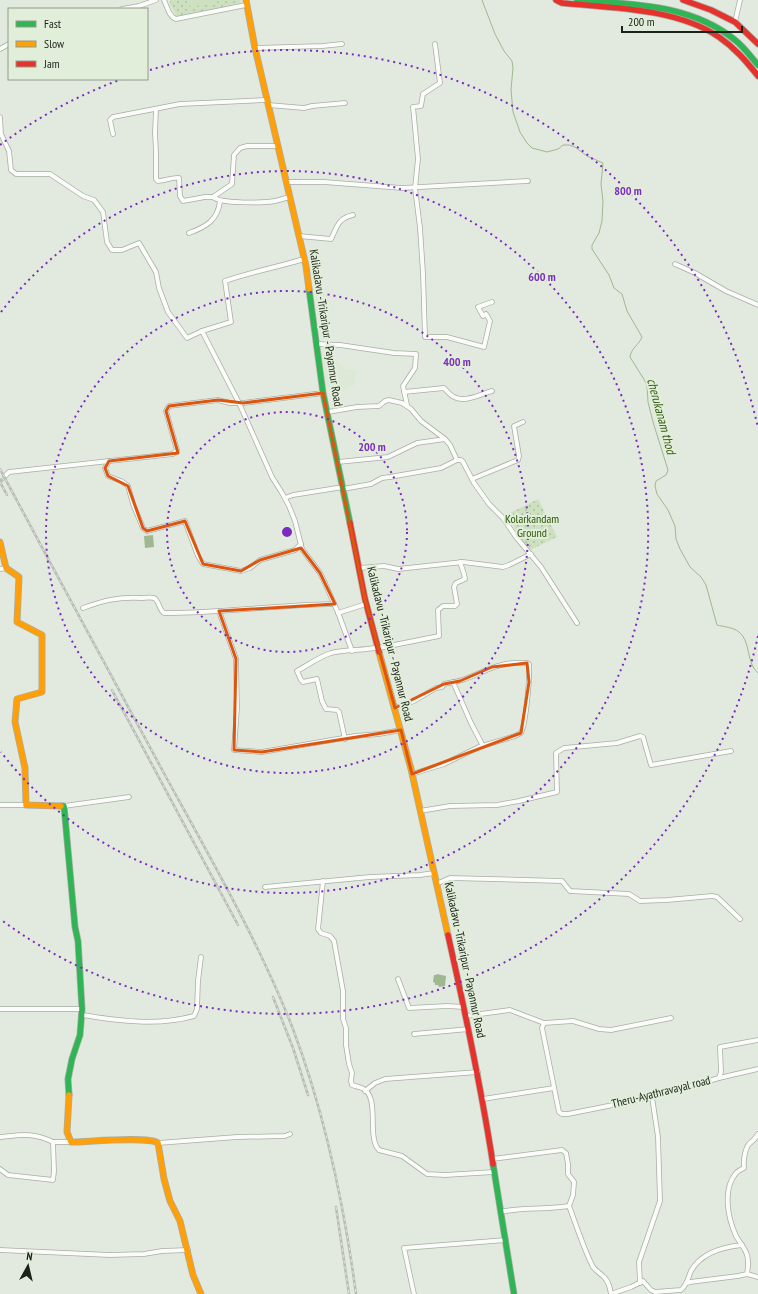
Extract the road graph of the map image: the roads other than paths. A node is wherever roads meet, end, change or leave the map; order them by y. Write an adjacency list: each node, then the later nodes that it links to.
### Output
1 (156, 0): 8 (street)
2 (164, 0): 7 (street)
3 (556, 0): 15 (main road)
4 (577, 0): 14 (main road)
5 (683, 0): 9 (main road)
6 (740, 0): 9 (street)
7 (246, 3): 13 (main road, Kalikadavu -Trikaripur - Payannur Road)
8 (126, 8)
9 (735, 22): 12 (main road)
10 (342, 44): 13 (street)
11 (435, 44): 24 (street)
12 (758, 44)
13 (255, 48): 16 (main road, Kalikadavu -Trikaripur - Payannur Road)
14 (758, 65)
15 (758, 76)
16 (267, 102): 17 (street); 18 (street); 21 (main road, Kalikadavu -Trikaripur - Payannur Road)
17 (345, 103)
18 (156, 109): 20 (street); 25 (street)
19 (0, 117): 35 (street)
20 (114, 134)
21 (278, 146): 23 (main road, Kalikadavu -Trikaripur - Payannur Road); 25 (street)
22 (528, 181): 24 (street)
23 (286, 182): 24 (street); 26 (main road, Kalikadavu -Trikaripur - Payannur Road)
24 (415, 188): 33 (street)
25 (213, 197): 27 (street)
26 (290, 197): 27 (street); 30 (main road, Kalikadavu -Trikaripur - Payannur Road)
27 (220, 201): 29 (street)
28 (353, 215): 30 (street)
29 (189, 233)
30 (299, 236): 31 (main road, Kalikadavu -Trikaripur - Payannur Road)
31 (304, 259): 35 (street); 36 (main road, Kalikadavu -Trikaripur - Payannur Road)
32 (676, 264): 34 (street)
33 (492, 302)
34 (758, 305)
35 (202, 331): 40 (street)
36 (316, 344): 38 (street); 39 (main road, Kalikadavu -Trikaripur - Payannur Road)
37 (492, 391): 38 (street)
38 (404, 392): 41 (street)
39 (323, 393): 40 (street); 42 (main road, Kalikadavu -Trikaripur - Payannur Road)
40 (239, 403): 46 (street); 51 (street)
41 (407, 405): 42 (street); 44 (street)
42 (328, 412): 47 (main road, Kalikadavu -Trikaripur - Payannur Road)
43 (523, 422): 49 (street)
44 (445, 439): 45 (street); 47 (street)
45 (457, 460): 49 (street); 50 (street)
46 (109, 461): 48 (street); 53 (street)
47 (338, 462): 50 (main road, Kalikadavu -Trikaripur - Payannur Road)
48 (5, 476)
49 (472, 480): 54 (street)
50 (343, 488): 51 (street); 57 (main road, Kalikadavu -Trikaripur - Payannur Road)
51 (285, 498): 53 (street)
52 (0, 542): 56 (main road)
53 (301, 544): 58 (street)
54 (531, 554): 55 (street); 63 (street)
55 (460, 562): 57 (street); 64 (street)
56 (3, 568): 74 (main road)
57 (360, 568): 59 (main road, Kalikadavu -Trikaripur - Payannur Road)
58 (334, 604): 61 (street); 62 (street)
59 (366, 604): 62 (street); 64 (main road, Kalikadavu -Trikaripur - Payannur Road)
60 (83, 608): 61 (street)
61 (219, 611): 69 (street)
62 (338, 613): 65 (street)
63 (577, 623)
64 (379, 647): 65 (street); 67 (main road, Kalikadavu -Trikaripur - Payannur Road)
65 (352, 651): 69 (street)
66 (454, 682): 67 (street); 70 (street); 70 (street)
67 (395, 708): 68 (main road, Kalikadavu -Trikaripur - Payannur Road)
68 (401, 730): 69 (street); 72 (main road, Kalikadavu -Trikaripur - Payannur Road)
69 (345, 738)
70 (483, 746): 72 (street)
71 (731, 751): 77 (street)
72 (412, 774): 77 (main road, Kalikadavu -Trikaripur - Payannur Road)
73 (129, 797): 76 (street)
74 (26, 804): 75 (street); 76 (main road)
75 (0, 805)
76 (64, 806): 87 (main road)
77 (420, 811): 78 (main road, Kalikadavu -Trikaripur - Payannur Road)
78 (434, 873): 79 (street); 80 (main road, Kalikadavu -Trikaripur - Payannur Road)
79 (323, 881): 81 (street); 99 (street)
80 (436, 884): 82 (street); 85 (main road, Kalikadavu -Trikaripur - Payannur Road)
81 (265, 887)
82 (740, 919)
83 (201, 957): 88 (street)
84 (398, 979): 85 (street)
85 (464, 1007): 89 (main road, Kalikadavu -Trikaripur - Payannur Road)
86 (0, 1009): 87 (street)
87 (82, 1009): 88 (main road)
88 (82, 1015): 106 (main road)
89 (466, 1016): 91 (street); 92 (main road, Kalikadavu -Trikaripur - Payannur Road)
90 (671, 1018): 91 (street)
91 (544, 1023): 98 (street)
92 (469, 1029): 93 (street); 96 (main road, Kalikadavu -Trikaripur - Payannur Road)
93 (414, 1034)
94 (758, 1040): 97 (street, Theru-Ayathravayal road)
95 (758, 1070): 97 (street)
96 (478, 1072): 99 (street); 101 (main road, Kalikadavu -Trikaripur - Payannur Road)
97 (719, 1078): 100 (street, Theru-Ayathravayal road)
98 (554, 1088): 100 (street, Theru-Ayathravayal road); 101 (street)
99 (365, 1091): 110 (street)
100 (652, 1097): 119 (street)
101 (483, 1098): 108 (main road, Kalikadavu -Trikaripur - Payannur Road)
102 (290, 1134): 107 (street)
103 (758, 1134): 114 (street)
104 (0, 1137): 105 (street)
105 (53, 1142): 106 (street); 109 (street)
106 (71, 1142): 107 (main road)
107 (158, 1143): 116 (main road)
108 (492, 1159): 110 (main road, Kalikadavu -Trikaripur - Payannur Road); 111 (street)
109 (0, 1169)
110 (494, 1172): 112 (main road, Kalikadavu -Trikaripur - Payannur Road)
111 (570, 1206): 112 (street); 124 (street)
112 (500, 1212): 113 (main road, Kalikadavu -Trikaripur - Payannur Road)
113 (506, 1240): 122 (street); 123 (main road, Kalikadavu -Trikaripur - Payannur Road)
114 (742, 1245): 117 (street); 120 (street)
115 (0, 1250): 116 (street)
116 (188, 1250): 121 (main road)
117 (747, 1274): 118 (street); 120 (street)
118 (758, 1277)
119 (640, 1283): 120 (street); 124 (street)
120 (687, 1283)
121 (201, 1294)
122 (414, 1294)
123 (514, 1294)
124 (611, 1294)

